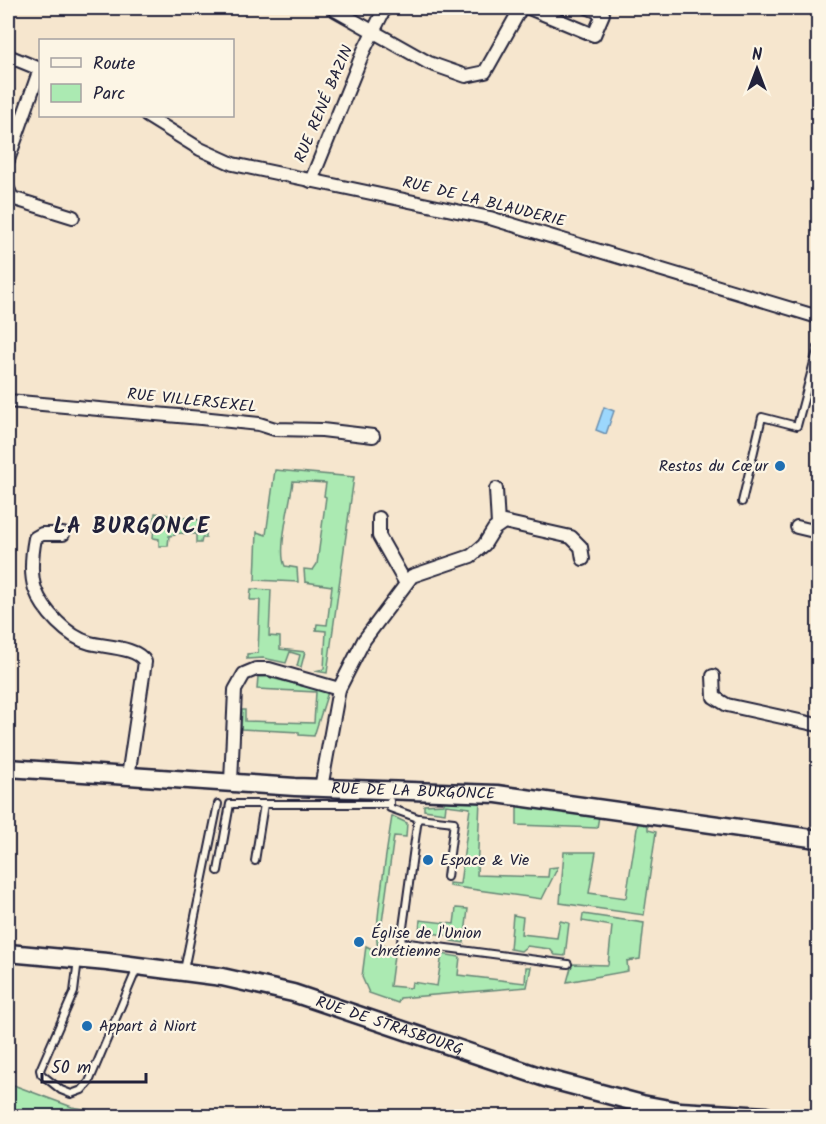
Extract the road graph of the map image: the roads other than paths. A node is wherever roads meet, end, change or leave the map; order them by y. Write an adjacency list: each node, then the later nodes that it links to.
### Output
1 (385, 8): 6 (street, RUE RENÉ BAZIN)
2 (521, 8): 6 (street)
3 (529, 8): 4 (street)
4 (589, 8)
5 (335, 10): 6 (street)
6 (374, 31): 12 (street, RUE RENÉ BAZIN)
7 (8, 56): 8 (street)
8 (39, 69)
9 (39, 72): 11 (street)
10 (149, 117): 12 (street, RUE DE LA BLAUDERIE)
11 (8, 160)
12 (311, 181): 15 (street, RUE DE LA BLAUDERIE)
13 (8, 189): 14 (street)
14 (73, 217)
15 (819, 316)
16 (819, 347): 20 (lane)
17 (8, 400): 18 (street, RUE VILLERSEXEL)
18 (373, 436)
19 (496, 489): 22 (street)
20 (742, 502)
21 (379, 518): 27 (street)
22 (498, 525): 26 (street); 27 (street)
23 (797, 527): 24 (street)
24 (819, 532)
25 (63, 534): 32 (street)
26 (583, 559)
27 (405, 582): 29 (street)
28 (713, 676): 30 (street)
29 (339, 689): 33 (street); 34 (street)
30 (819, 725)
31 (8, 768): 32 (street, RUE DE LA BURGONCE)
32 (128, 777): 33 (street, RUE DE LA BURGONCE)
33 (231, 782): 34 (street, RUE DE LA BURGONCE)
34 (321, 788): 35 (street, RUE DE LA BURGONCE)
35 (390, 796): 37 (lane); 38 (lane); 39 (street, RUE DE LA BURGONCE)
36 (218, 804): 47 (lane)
37 (264, 804): 40 (lane); 41 (lane)
38 (418, 818): 42 (lane); 45 (lane)
39 (819, 839)
40 (255, 861)
41 (218, 871)
42 (447, 877)
43 (8, 953): 44 (street, RUE DE STRASBOURG)
44 (78, 959): 46 (street, RUE DE STRASBOURG); 46 (lane)
45 (568, 964)
46 (138, 965): 47 (street, RUE DE STRASBOURG)
47 (184, 971): 48 (street, RUE DE STRASBOURG)
48 (766, 1116)

